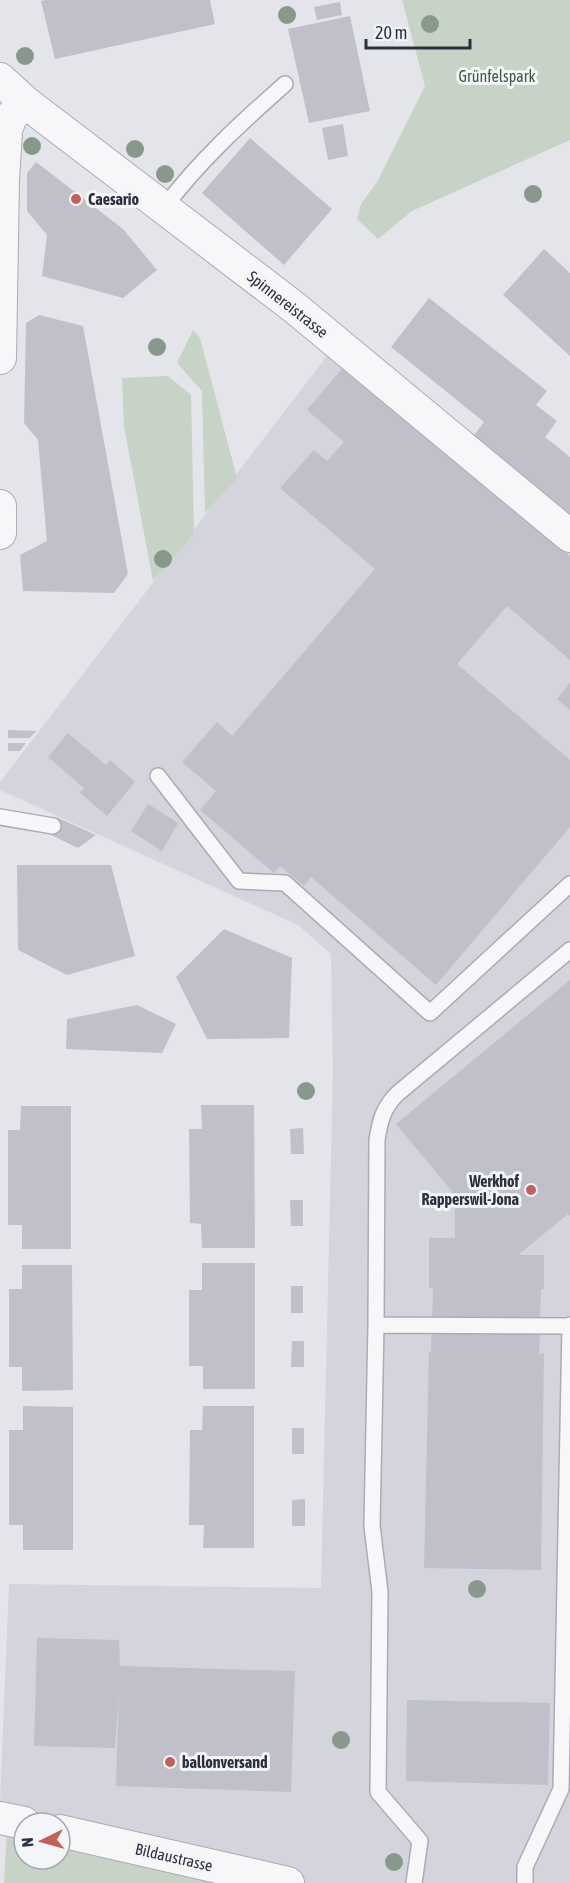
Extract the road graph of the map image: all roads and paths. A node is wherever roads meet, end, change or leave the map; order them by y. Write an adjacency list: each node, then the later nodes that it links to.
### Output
1 (0, 79): 3 (street, Spinnereistrasse)
2 (285, 84): 5 (lane)
3 (25, 102): 4 (street); 5 (street, Spinnereistrasse)
4 (1, 181): 6 (street)
5 (164, 208): 9 (street, Spinnereistrasse)
6 (0, 358)
7 (0, 506): 8 (street)
8 (0, 533)
9 (570, 536)
10 (158, 776): 13 (lane)
11 (0, 817): 12 (lane)
12 (53, 826)
13 (570, 884)
14 (570, 950): 15 (lane)
15 (376, 1325): 16 (lane); 19 (lane)
16 (570, 1326): 20 (lane)
17 (72, 1834): 18 (street, Bildaustrasse)
18 (288, 1883)
19 (414, 1883)
20 (525, 1883)

